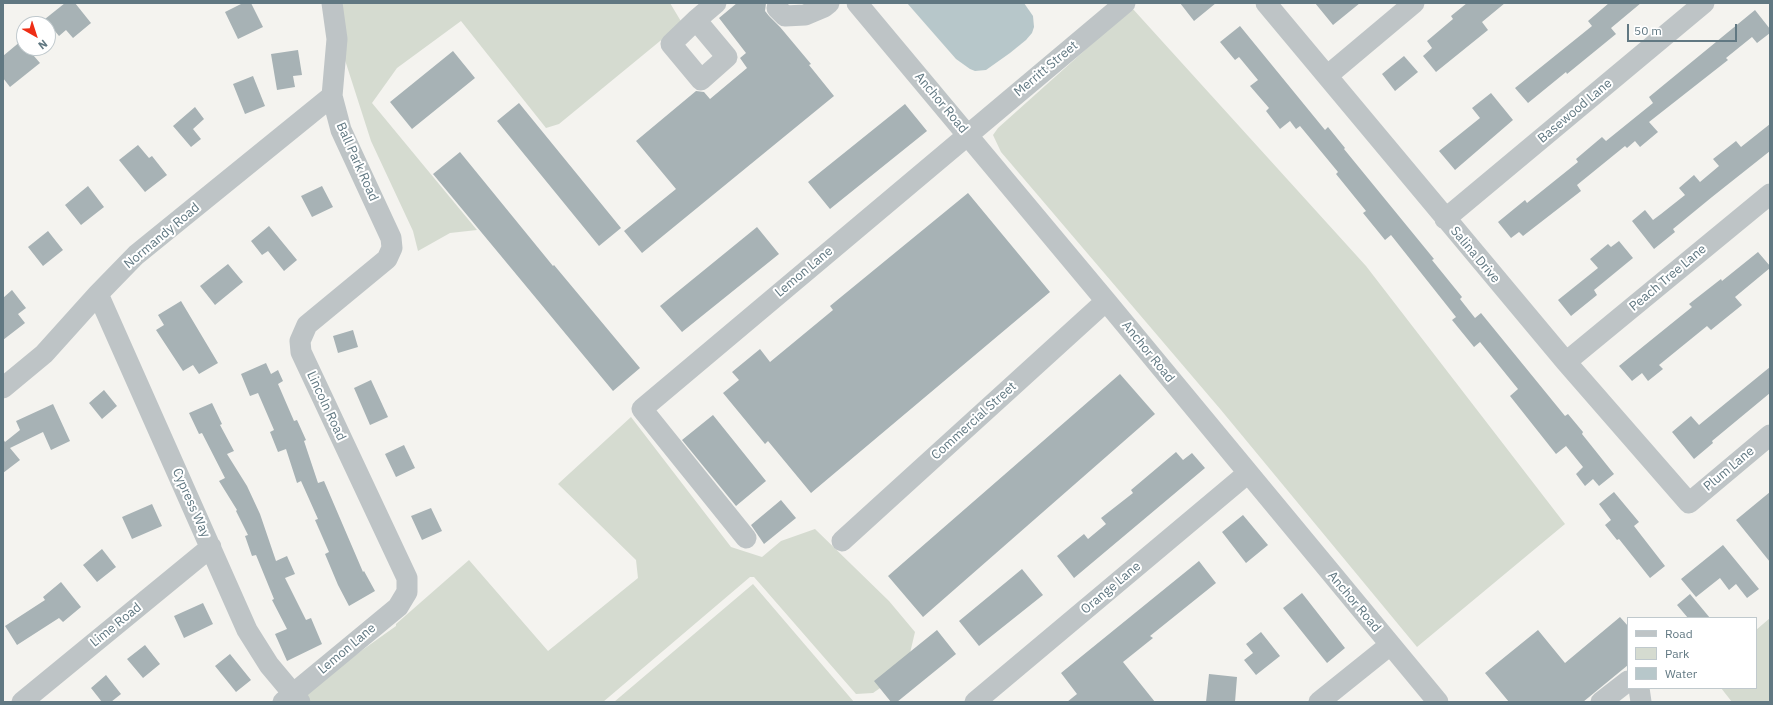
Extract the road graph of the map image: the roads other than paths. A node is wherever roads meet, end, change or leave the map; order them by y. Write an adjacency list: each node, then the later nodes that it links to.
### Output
1 (332, 3): 12 (street, Ball Park Road)
2 (716, 3): 10 (street)
3 (829, 3): 9 (street)
4 (857, 3): 13 (street, Anchor Road)
5 (1125, 3): 13 (street, Merritt Street)
6 (1266, 3): 11 (street, Salina Drive)
7 (1414, 3): 11 (street)
8 (1704, 3): 15 (street, Basewood Lane)
9 (777, 8)
10 (696, 20)
11 (1327, 76): 15 (street, Salina Drive)
12 (332, 96): 16 (street, Ball Park Road); 17 (street, Normandy Road)
13 (968, 135): 18 (street, Anchor Road); 24 (street, Lemon Lane)
14 (1770, 194): 19 (street, Peach Tree Lane)
15 (1445, 219): 19 (street, Salina Drive)
16 (392, 248): 27 (street, Lincoln Road)
17 (98, 294): 20 (street, Normandy Road); 26 (street, Cypress Way)
18 (1106, 301): 22 (street, Anchor Road); 25 (street, Commercial Street)
19 (1566, 362): 23 (street, Salina Drive)
20 (3, 388)
21 (1770, 435): 23 (street, Plum Lane)
22 (1248, 474): 28 (street, Anchor Road); 33 (street, Orange Lane)
23 (1689, 503)
24 (746, 538)
25 (842, 541)
26 (210, 547): 31 (street, Cypress Way); 32 (street, Lime Road)
27 (407, 592): 31 (street, Lemon Lane)
28 (1390, 645): 34 (street); 35 (street, Anchor Road)
29 (1627, 682): 36 (street)
30 (1639, 689): 37 (street)
31 (292, 699)
32 (22, 702)
33 (975, 702)
34 (1319, 702)
35 (1438, 702)
36 (1601, 702)
37 (1641, 702)

